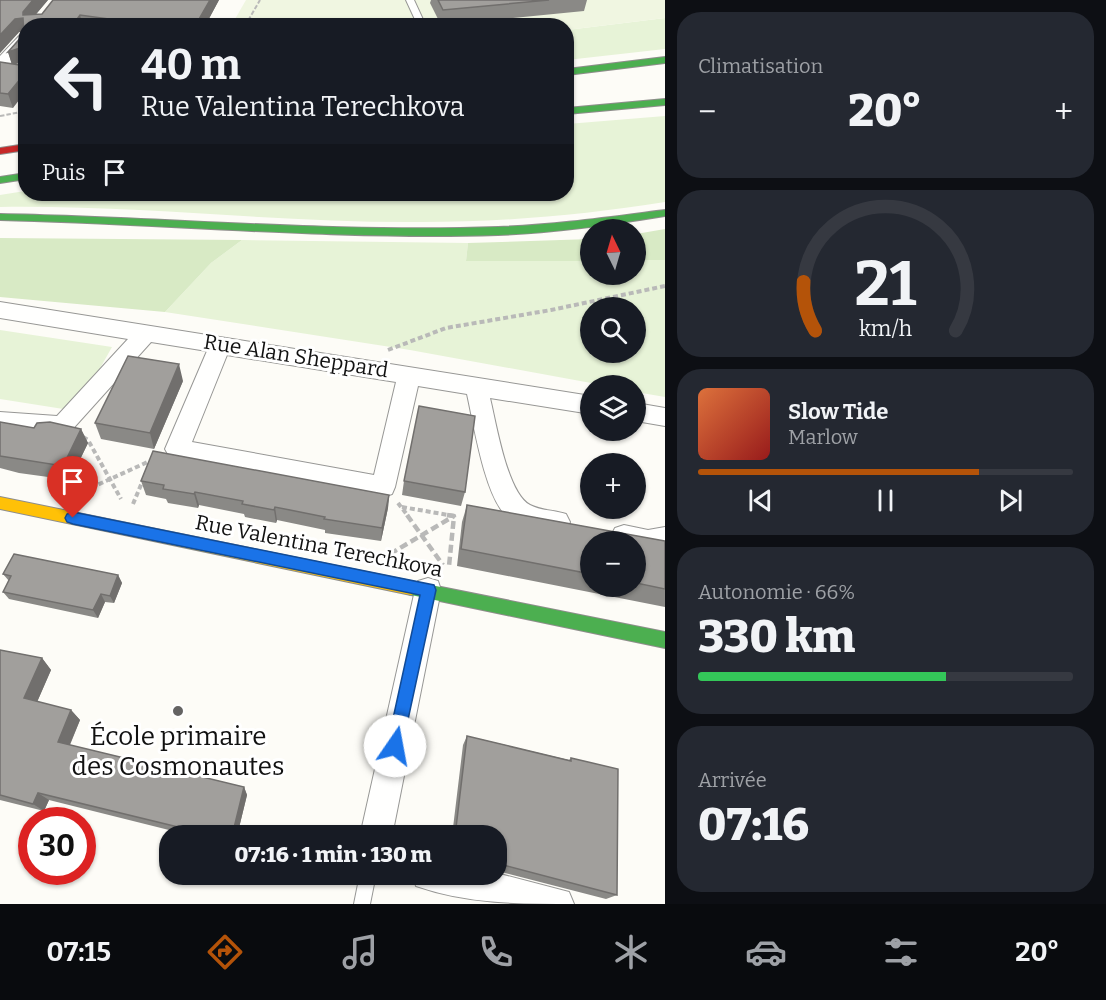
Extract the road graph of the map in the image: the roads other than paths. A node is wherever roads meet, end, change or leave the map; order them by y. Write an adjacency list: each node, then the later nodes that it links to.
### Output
1 (410, 0): 2 (lane)
2 (418, 18)
3 (18, 46): 5 (street)
4 (665, 60): 6 (main road)
5 (0, 66)
6 (574, 71)
7 (665, 102): 8 (main road)
8 (574, 110)
9 (18, 148): 10 (main road)
10 (0, 151)
11 (18, 177): 12 (main road)
12 (0, 180)
13 (665, 213): 14 (main road)
14 (0, 217)
15 (0, 310): 16 (street, Rue Alan Sheppard)
16 (146, 333): 17 (street, Rue Alan Sheppard); 23 (street)
17 (221, 344): 18 (street, Rue Alan Sheppard); 18 (street)
18 (408, 374): 19 (street, Rue Alan Sheppard)
19 (476, 386): 20 (street, Rue Alan Sheppard); 25 (street)
20 (580, 403)
21 (646, 414): 22 (street)
22 (665, 417)
23 (0, 421)
24 (0, 503): 26 (main road, Rue Valentina Terechkova)
25 (665, 538)
26 (428, 590): 27 (main road, Rue Valentina Terechkova); 28 (street)
27 (665, 640)
28 (378, 825)
29 (366, 885): 31 (lane)
30 (475, 885): 32 (street)
31 (362, 904)
32 (557, 904)

